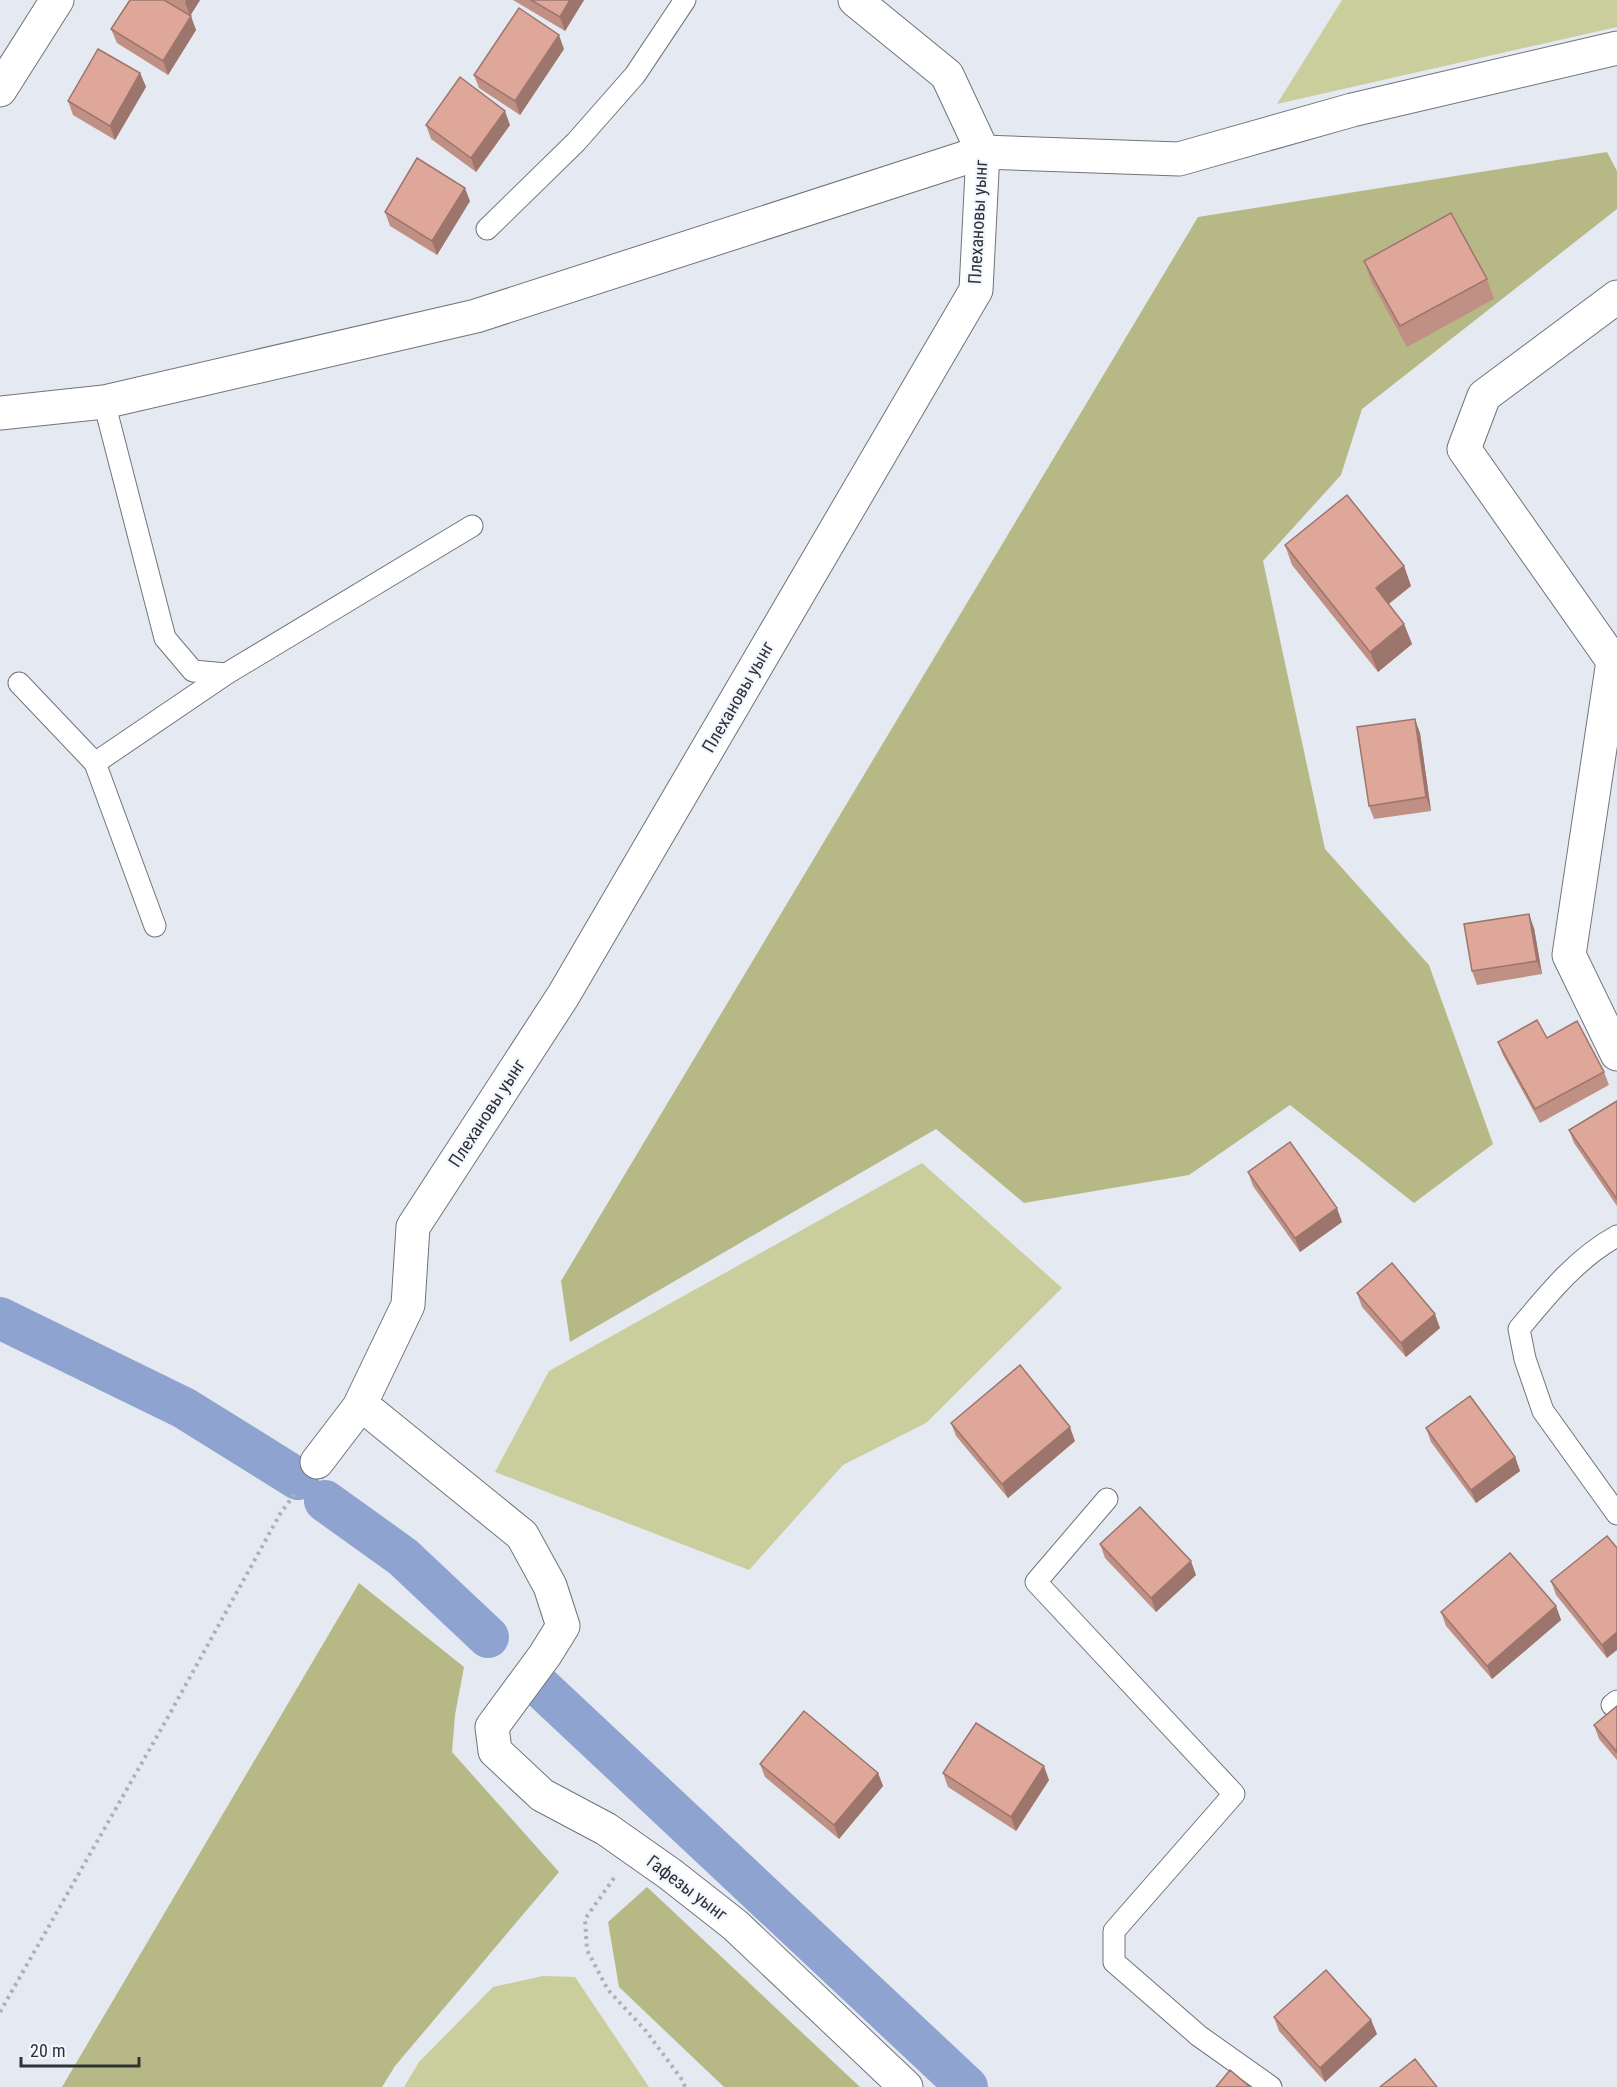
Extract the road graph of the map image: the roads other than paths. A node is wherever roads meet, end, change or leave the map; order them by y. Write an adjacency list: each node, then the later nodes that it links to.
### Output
1 (57, 0): 5 (street)
2 (685, 0): 7 (lane)
3 (855, 0): 6 (street, Плехановы уынг)
4 (1617, 48): 6 (street)
5 (0, 90)
6 (983, 152): 9 (street); 18 (street, Плехановы уынг)
7 (487, 229)
8 (1617, 297): 16 (street)
9 (104, 402): 10 (street); 12 (lane)
10 (0, 413)
11 (472, 526): 12 (lane)
12 (226, 674): 14 (lane)
13 (19, 683): 14 (lane)
14 (95, 763): 15 (lane)
15 (155, 926)
16 (1617, 1054)
17 (1617, 1236): 21 (lane)
18 (359, 1407): 19 (street, Плехановы уынг); 22 (street, Гафезы уынг)
19 (317, 1462)
20 (1107, 1499): 23 (lane)
21 (1617, 1514)
22 (906, 2087)
23 (1270, 2087)

